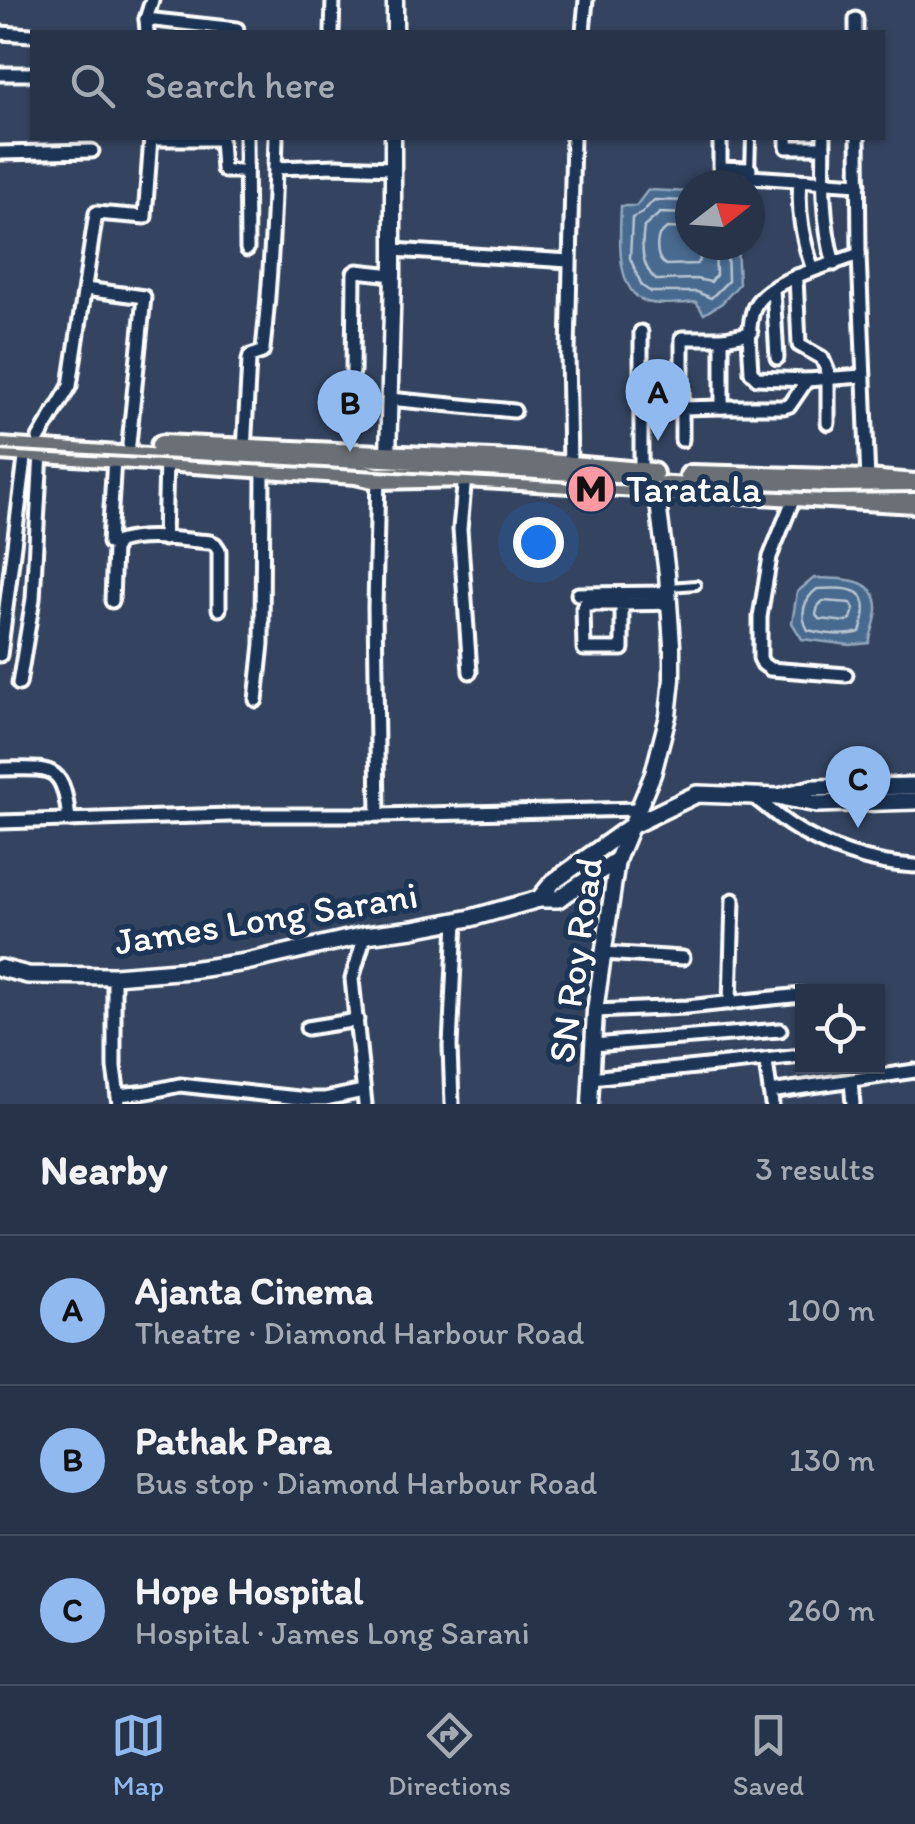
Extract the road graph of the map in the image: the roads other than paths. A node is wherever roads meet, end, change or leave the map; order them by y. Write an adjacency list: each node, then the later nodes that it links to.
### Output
1 (152, 0): 5 (street)
2 (333, 0): 7 (street)
3 (396, 0): 8 (street)
4 (586, 0): 9 (street)
5 (147, 26): 6 (street)
6 (237, 28)
7 (332, 30)
8 (395, 30)
9 (583, 30)
10 (0, 33): 11 (street)
11 (30, 35)
12 (0, 74): 13 (street)
13 (30, 74)
14 (151, 140): 46 (street)
15 (222, 140): 31 (street)
16 (246, 140): 31 (street)
17 (276, 140): 27 (street)
18 (393, 140): 28 (street)
19 (573, 140): 41 (street)
20 (720, 140): 29 (street)
21 (751, 140): 30 (lane)
22 (787, 140): 24 (street)
23 (858, 140): 35 (street)
24 (824, 142): 34 (street)
25 (92, 151): 26 (street)
26 (0, 153)
27 (275, 168): 28 (street); 37 (street)
28 (392, 168): 39 (street)
29 (732, 170)
30 (750, 170)
31 (246, 171): 36 (street)
32 (765, 175): 33 (street)
33 (800, 181): 34 (street); 43 (street)
34 (823, 182): 35 (street); 42 (street)
35 (859, 184): 40 (street)
36 (247, 190): 37 (street); 38 (street)
37 (274, 190): 66 (street)
38 (247, 249)
39 (393, 250): 41 (street); 44 (street)
40 (860, 254): 42 (street); 53 (street)
41 (570, 261): 69 (street)
42 (834, 264): 43 (street)
43 (812, 270): 45 (street)
44 (393, 275): 52 (street); 56 (street)
45 (796, 276): 47 (street); 54 (street)
46 (85, 289): 63 (street); 65 (street)
47 (773, 289): 49 (street); 51 (street)
48 (641, 332): 73 (street)
49 (750, 333): 50 (street); 55 (street)
50 (724, 338): 57 (street); 58 (street)
51 (777, 358)
52 (353, 372)
53 (863, 376): 54 (street); 74 (street)
54 (829, 378): 55 (street); 60 (street)
55 (806, 380): 57 (street)
56 (389, 399): 59 (street); 67 (street)
57 (722, 407): 58 (street)
58 (682, 408): 62 (street)
59 (514, 411)
60 (828, 423)
61 (0, 436): 63 (highway)
62 (682, 440)
63 (35, 447): 64 (highway); 65 (highway); 86 (street); 89 (street)
64 (0, 449)
65 (121, 450): 66 (highway); 68 (highway); 79 (street)
66 (244, 451): 67 (highway)
67 (383, 456): 69 (highway); 72 (street)
68 (166, 460): 70 (highway); 78 (street)
69 (570, 466): 73 (highway)
70 (263, 467): 72 (highway); 90 (street)
71 (465, 476): 72 (highway); 73 (highway); 87 (street)
72 (378, 478): 97 (street)
73 (648, 480): 74 (highway); 76 (highway); 82 (street, SN Roy Road)
74 (868, 481): 75 (highway)
75 (915, 486)
76 (795, 495): 77 (highway); 88 (street)
77 (915, 502)
78 (164, 539): 83 (street); 85 (street)
79 (109, 543)
80 (696, 585): 82 (lane)
81 (578, 594): 82 (street)
82 (668, 594): 84 (street); 96 (street, SN Roy Road)
83 (112, 602)
84 (622, 604): 84 (street)
85 (219, 609)
86 (0, 654)
87 (470, 672)
88 (846, 674)
89 (18, 684)
90 (256, 700)
91 (0, 769): 98 (street)
92 (915, 786): 94 (main road, James Long Sarani)
93 (750, 794): 94 (main road, James Long Sarani); 100 (main road, James Long Sarani); 102 (street)
94 (779, 797): 95 (main road)
95 (915, 801)
96 (640, 809): 97 (street); 100 (street, SN Roy Road)
97 (378, 815): 98 (street)
98 (68, 820): 99 (street)
99 (0, 822)
100 (631, 826): 101 (street, SN Roy Road); 103 (main road, James Long Sarani)
101 (617, 860): 103 (main road, James Long Sarani); 107 (street, SN Roy Road)
102 (915, 866)
103 (539, 900): 105 (main road, James Long Sarani)
104 (733, 900): 112 (street)
105 (456, 921): 106 (main road, James Long Sarani); 126 (street)
106 (365, 935): 110 (main road, James Long Sarani); 114 (street)
107 (602, 953): 108 (street); 113 (street, SN Roy Road)
108 (683, 958)
109 (2, 971): 110 (main road, James Long Sarani)
110 (114, 976): 125 (street)
111 (795, 997): 112 (street)
112 (730, 1003): 113 (street)
113 (595, 1011): 117 (street, SN Roy Road)
114 (357, 1020): 115 (street); 123 (street)
115 (307, 1028)
116 (780, 1030): 117 (street)
117 (594, 1045): 121 (street, SN Roy Road)
118 (795, 1057): 119 (street)
119 (766, 1062): 121 (street); 124 (street)
120 (915, 1071): 122 (street)
121 (591, 1078): 127 (street, SN Roy Road)
122 (851, 1081): 124 (street); 128 (street)
123 (364, 1098): 125 (street)
124 (771, 1098)
125 (118, 1100)
126 (452, 1104)
127 (590, 1104)
128 (853, 1104)

